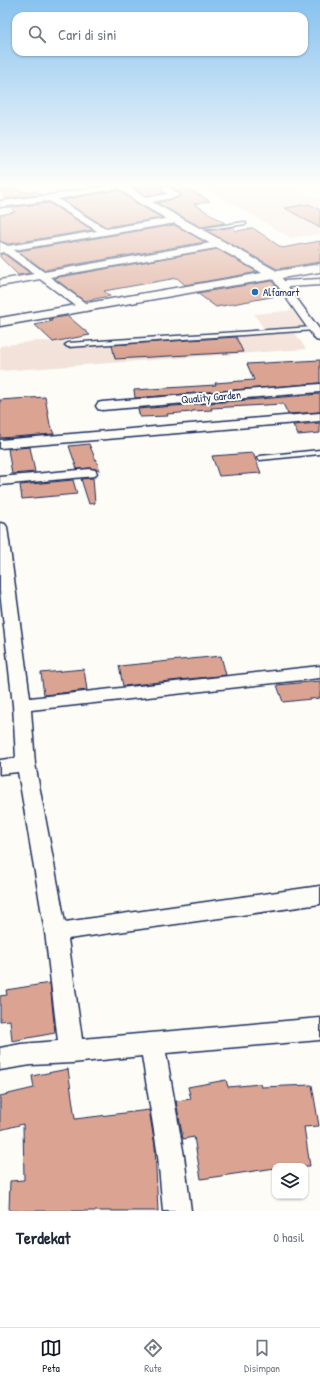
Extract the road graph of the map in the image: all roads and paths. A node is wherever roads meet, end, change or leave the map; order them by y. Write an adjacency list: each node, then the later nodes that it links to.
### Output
1 (43, 242): 4 (street)
2 (217, 242): 3 (main road)
3 (222, 244): 6 (street); 7 (main road)
4 (2, 248): 6 (street)
5 (320, 268): 7 (main road)
6 (42, 276): 9 (street); 10 (street)
7 (278, 279): 8 (street); 10 (main road); 11 (street)
8 (320, 282)
9 (0, 283)
10 (84, 307): 13 (main road)
11 (306, 316): 12 (street); 14 (street)
12 (320, 316)
13 (0, 322)
14 (313, 329): 15 (street); 16 (lane)
15 (320, 338)
16 (68, 345)
17 (320, 388): 18 (street, Quality Garden)
18 (102, 406)
19 (320, 417): 20 (street)
20 (0, 444)
21 (320, 452): 22 (lane)
22 (260, 458)
23 (90, 473): 24 (street)
24 (0, 481)
25 (0, 527): 26 (street)
26 (5, 599): 28 (street)
27 (320, 672): 28 (street)
28 (22, 705): 29 (street)
29 (26, 764): 30 (street); 32 (street)
30 (0, 767)
31 (320, 895): 32 (street)
32 (56, 932): 35 (street)
33 (320, 1029): 34 (street)
34 (152, 1043): 35 (street); 37 (street)
35 (72, 1052): 36 (street)
36 (0, 1059)
37 (177, 1211)

